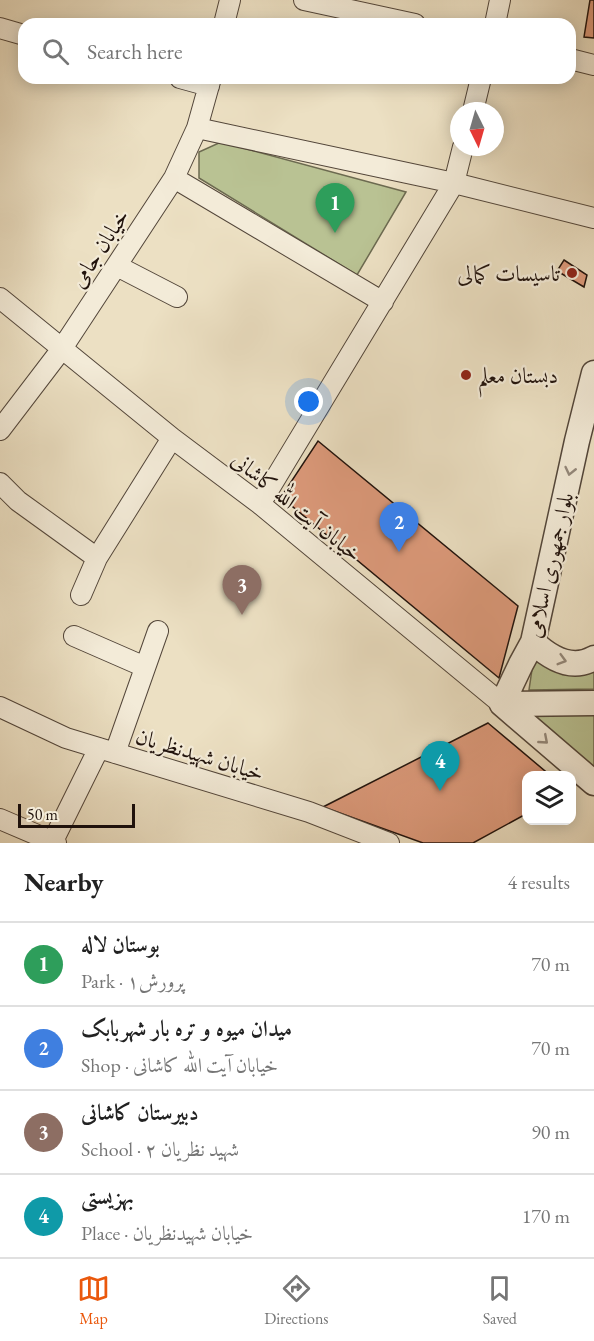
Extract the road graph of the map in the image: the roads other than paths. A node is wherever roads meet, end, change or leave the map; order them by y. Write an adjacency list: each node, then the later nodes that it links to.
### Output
1 (230, 0): 4 (street)
2 (304, 0): 5 (street)
3 (500, 0): 6 (street)
4 (226, 18)
5 (386, 18)
6 (496, 18)
7 (0, 28): 8 (street)
8 (18, 32)
9 (576, 60): 10 (street)
10 (594, 65)
11 (209, 84): 14 (street, خیابان جامی)
12 (480, 84): 13 (street)
13 (475, 102)
14 (197, 128): 16 (street, خیابان جامی); 17 (street)
15 (461, 156): 17 (street)
16 (174, 178): 19 (street, خیابان جامی); 22 (street)
17 (454, 183): 18 (street); 22 (street)
18 (594, 218)
19 (117, 266): 20 (street); 23 (street, خیابان جامی)
20 (177, 297)
21 (0, 298): 23 (street, خیابان آیت الله کاشانی)
22 (383, 302): 28 (street)
23 (61, 350): 25 (street, خیابان جامی); 26 (street, خیابان آیت الله کاشانی)
24 (594, 374): 33 (street, بلوار جمهوری اسلامی, one-way to 33)
25 (0, 430)
26 (172, 438): 28 (street, خیابان آیت الله کاشانی); 29 (street)
27 (0, 483): 29 (street)
28 (260, 504): 37 (street, خیابان آیت الله کاشانی)
29 (97, 558): 30 (street)
30 (81, 595)
31 (158, 631): 35 (street)
32 (74, 636): 35 (street)
33 (533, 642): 34 (street, one-way to 34); 37 (street, بلوار جمهوری اسلامی)
34 (594, 658)
35 (145, 667): 39 (street)
36 (594, 703): 37 (street)
37 (502, 704): 40 (street, one-way to 40)
38 (0, 707): 39 (street, خیابان شهیدنظریان)
39 (107, 751): 42 (street); 43 (street, خیابان شهیدنظریان)
40 (594, 783)
41 (0, 819): 42 (street)
42 (49, 841)
43 (388, 843)

